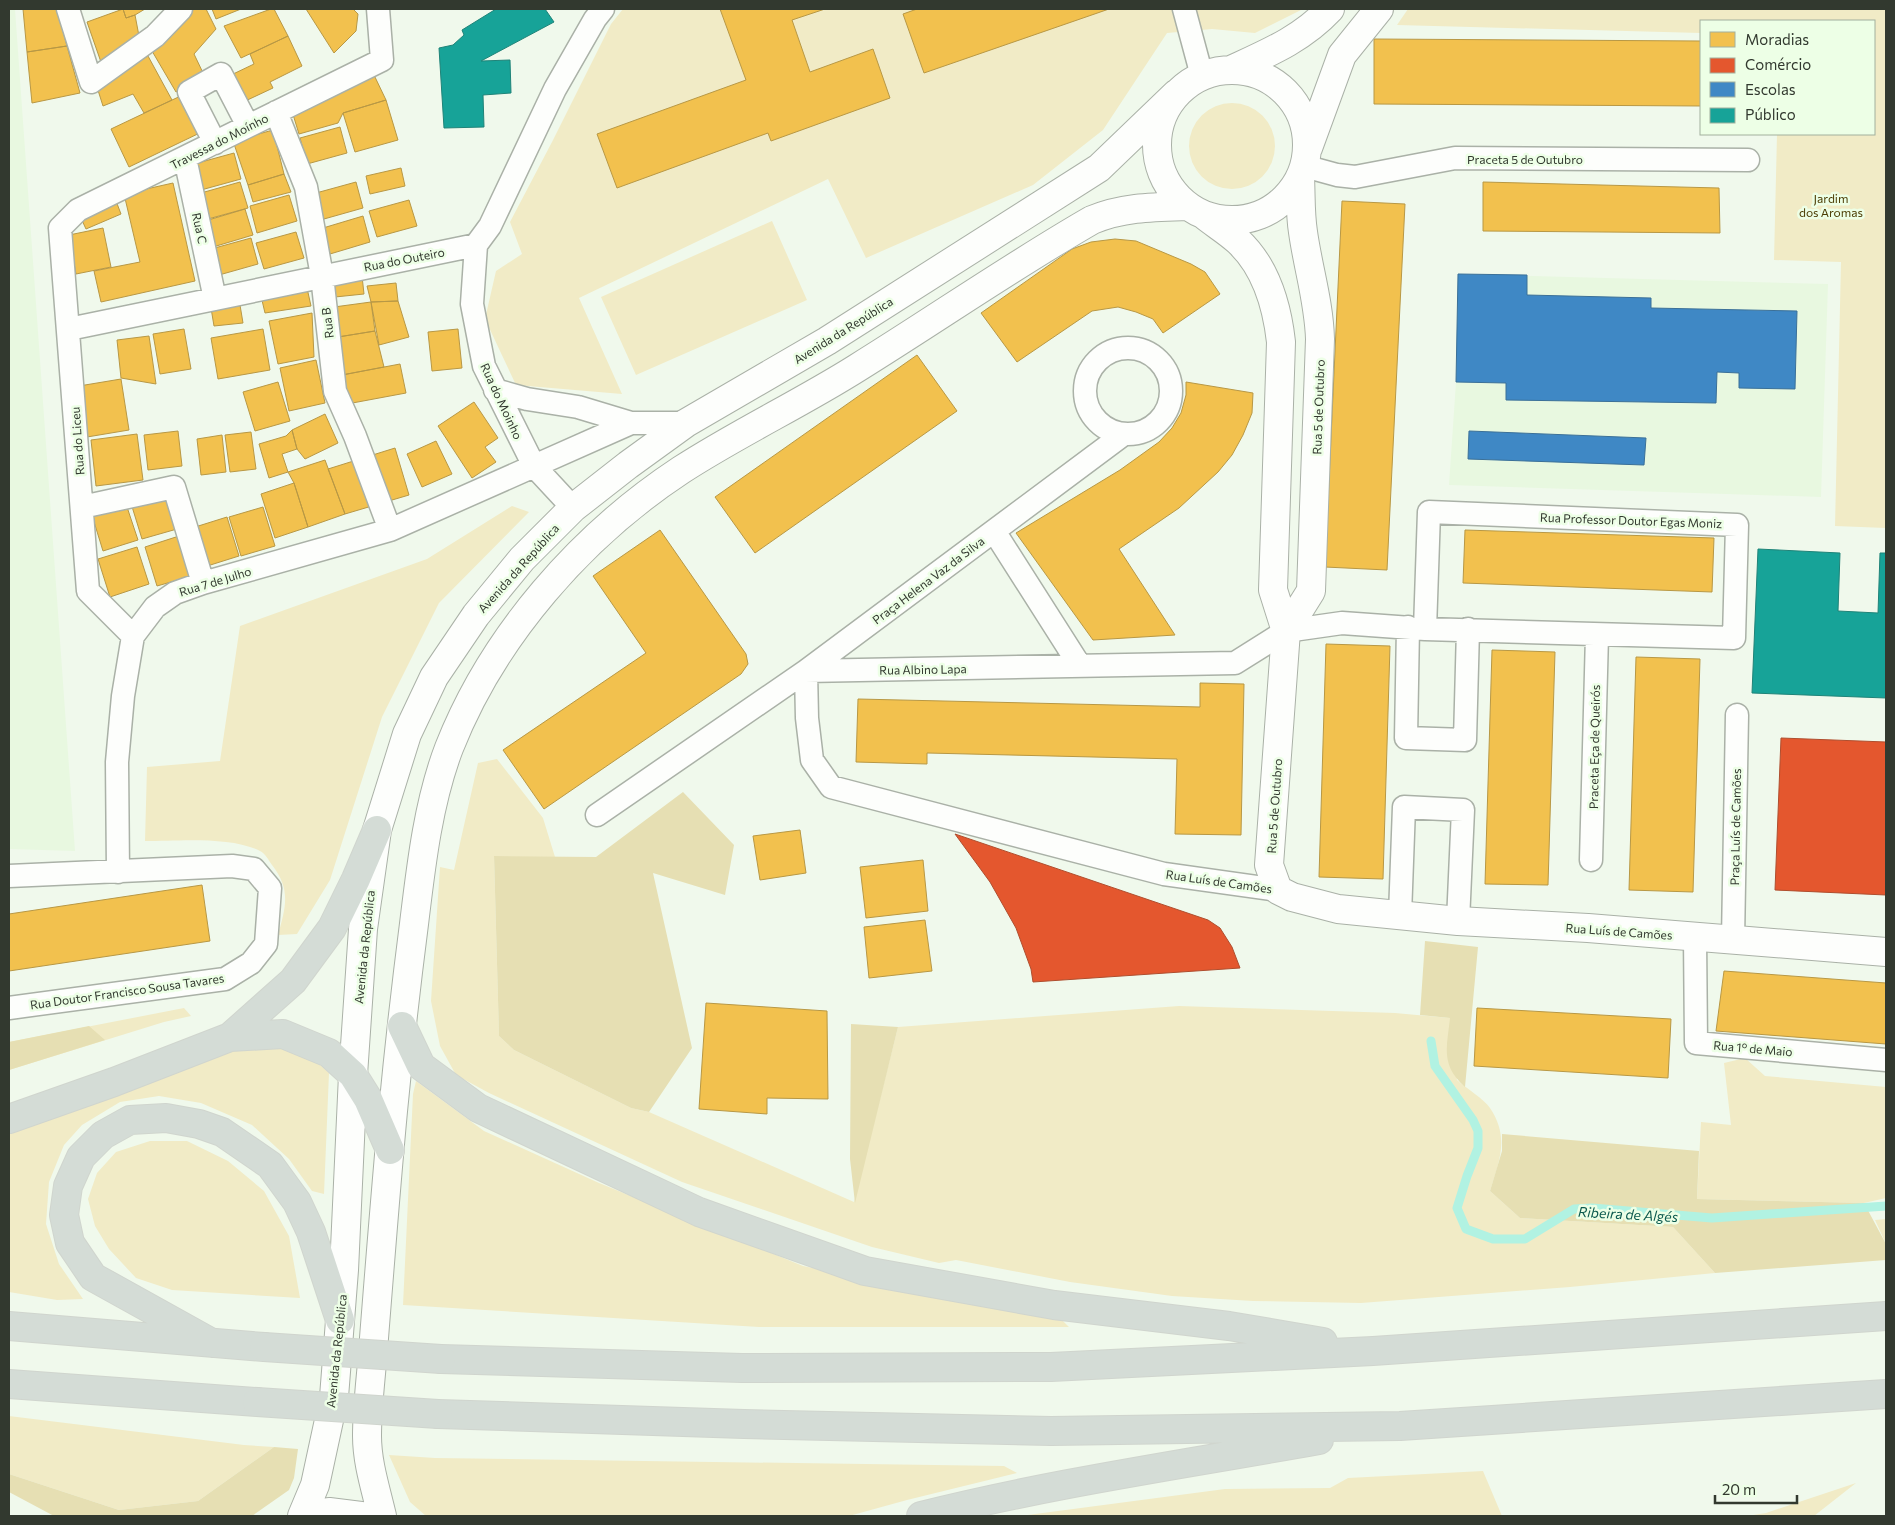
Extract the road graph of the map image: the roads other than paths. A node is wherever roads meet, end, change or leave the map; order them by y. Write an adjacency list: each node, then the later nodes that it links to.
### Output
1 (68, 9): 2 (street)
2 (181, 9)
3 (378, 9): 11 (street, Travessa do Moínho)
4 (603, 9): 19 (street)
5 (1184, 9): 9 (street)
6 (1330, 9): 8 (street)
7 (1379, 9): 16 (street)
8 (1231, 70): 9 (street); 16 (street)
9 (1202, 76): 10 (street)
10 (1176, 94): 17 (street); 25 (street, Avenida da República)
11 (276, 112): 12 (street, Travessa do Moínho); 20 (street, Rua B)
12 (248, 126): 13 (street, Travessa do Moínho); 13 (street)
13 (215, 143): 14 (street, Travessa do Moínho)
14 (186, 158): 18 (street, Travessa do Moínho); 21 (street, Rua C)
15 (1748, 160): 16 (street, Praceta 5 de Outubro)
16 (1304, 164): 17 (street); 35 (street, Rua 5 de Outubro)
17 (1196, 211): 35 (street, Rua 5 de Outubro); 53 (street)
18 (60, 228): 22 (street, Rua do Liceu)
19 (476, 245): 20 (street, Rua do Outeiro); 23 (street, Rua do Moinho)
20 (322, 276): 21 (street, Rua do Outeiro); 30 (street, Rua B)
21 (215, 299): 22 (street, Rua do Outeiro)
22 (69, 330): 28 (street, Rua do Liceu)
23 (495, 390): 24 (street); 27 (street, Rua do Moinho)
24 (631, 423): 25 (street); 27 (street, Rua 7 de Julho)
25 (686, 423): 29 (street, Avenida da República)
26 (1124, 434): 31 (street)
27 (534, 466): 29 (street); 30 (street, Rua 7 de Julho)
28 (82, 507): 32 (street); 37 (street, Rua do Liceu)
29 (573, 508): 42 (street, Avenida da República)
30 (390, 530): 32 (street, Rua 7 de Julho)
31 (994, 530): 38 (street, Praça Helena Vaz da Silva); 39 (street, Praça Helena Vaz da Silva)
32 (203, 583): 37 (street, Rua 7 de Julho)
33 (1416, 628): 34 (street, Rua Professor Doutor Egas Moniz); 34 (street); 35 (street, Rua Professor Doutor Egas Moniz); 36 (street, Rua Professor Doutor Egas Moniz)
34 (1468, 629): 36 (street, Rua Professor Doutor Egas Moniz)
35 (1286, 631): 38 (street, Rua Albino Lapa); 46 (street, Rua 5 de Outubro)
36 (1597, 635): 43 (street, Praceta Eça de Queirós)
37 (133, 636): 44 (street, Rua 7 de Julho)
38 (1080, 666): 39 (street, Rua Albino Lapa)
39 (806, 670): 41 (street); 46 (street, Rua Luís de Camões)
40 (1737, 715): 50 (street, Praça Luís de Camões)
41 (597, 815)
42 (377, 830): 54 (highway); 56 (street, Avenida da República)
43 (1591, 860)
44 (118, 872): 45 (street, Rua Doutor Francisco Sousa Tavares); 52 (street, Rua Doutor Francisco Sousa Tavares)
45 (9, 876)
46 (1278, 890): 47 (street, Rua Luís de Camões)
47 (1400, 915): 48 (street, Rua Luís de Camões); 48 (street)
48 (1458, 921): 49 (street, Rua Luís de Camões)
49 (1695, 937): 50 (street, Rua Luís de Camões); 55 (street, Rua 1º de Maio)
50 (1733, 940): 51 (street, Rua Luís de Camões)
51 (1886, 952)
52 (9, 1008)
53 (402, 1026): 58 (street); 63 (highway)
54 (230, 1037): 56 (highway); 57 (highway)
55 (1886, 1060)
56 (353, 1074): 58 (highway); 60 (street, Avenida da República)
57 (9, 1119)
58 (390, 1150): 70 (street)
59 (1886, 1316): 63 (highway)
60 (340, 1320): 62 (highway); 67 (street, Avenida da República)
61 (9, 1326): 62 (highway)
62 (212, 1343): 63 (highway, bridge)
63 (1373, 1351)
64 (9, 1384): 66 (highway, bridge)
65 (1886, 1394): 66 (highway)
66 (1400, 1426): 71 (highway)
67 (302, 1516)
68 (310, 1516): 69 (street)
69 (361, 1516)
70 (382, 1516)
71 (920, 1516)

